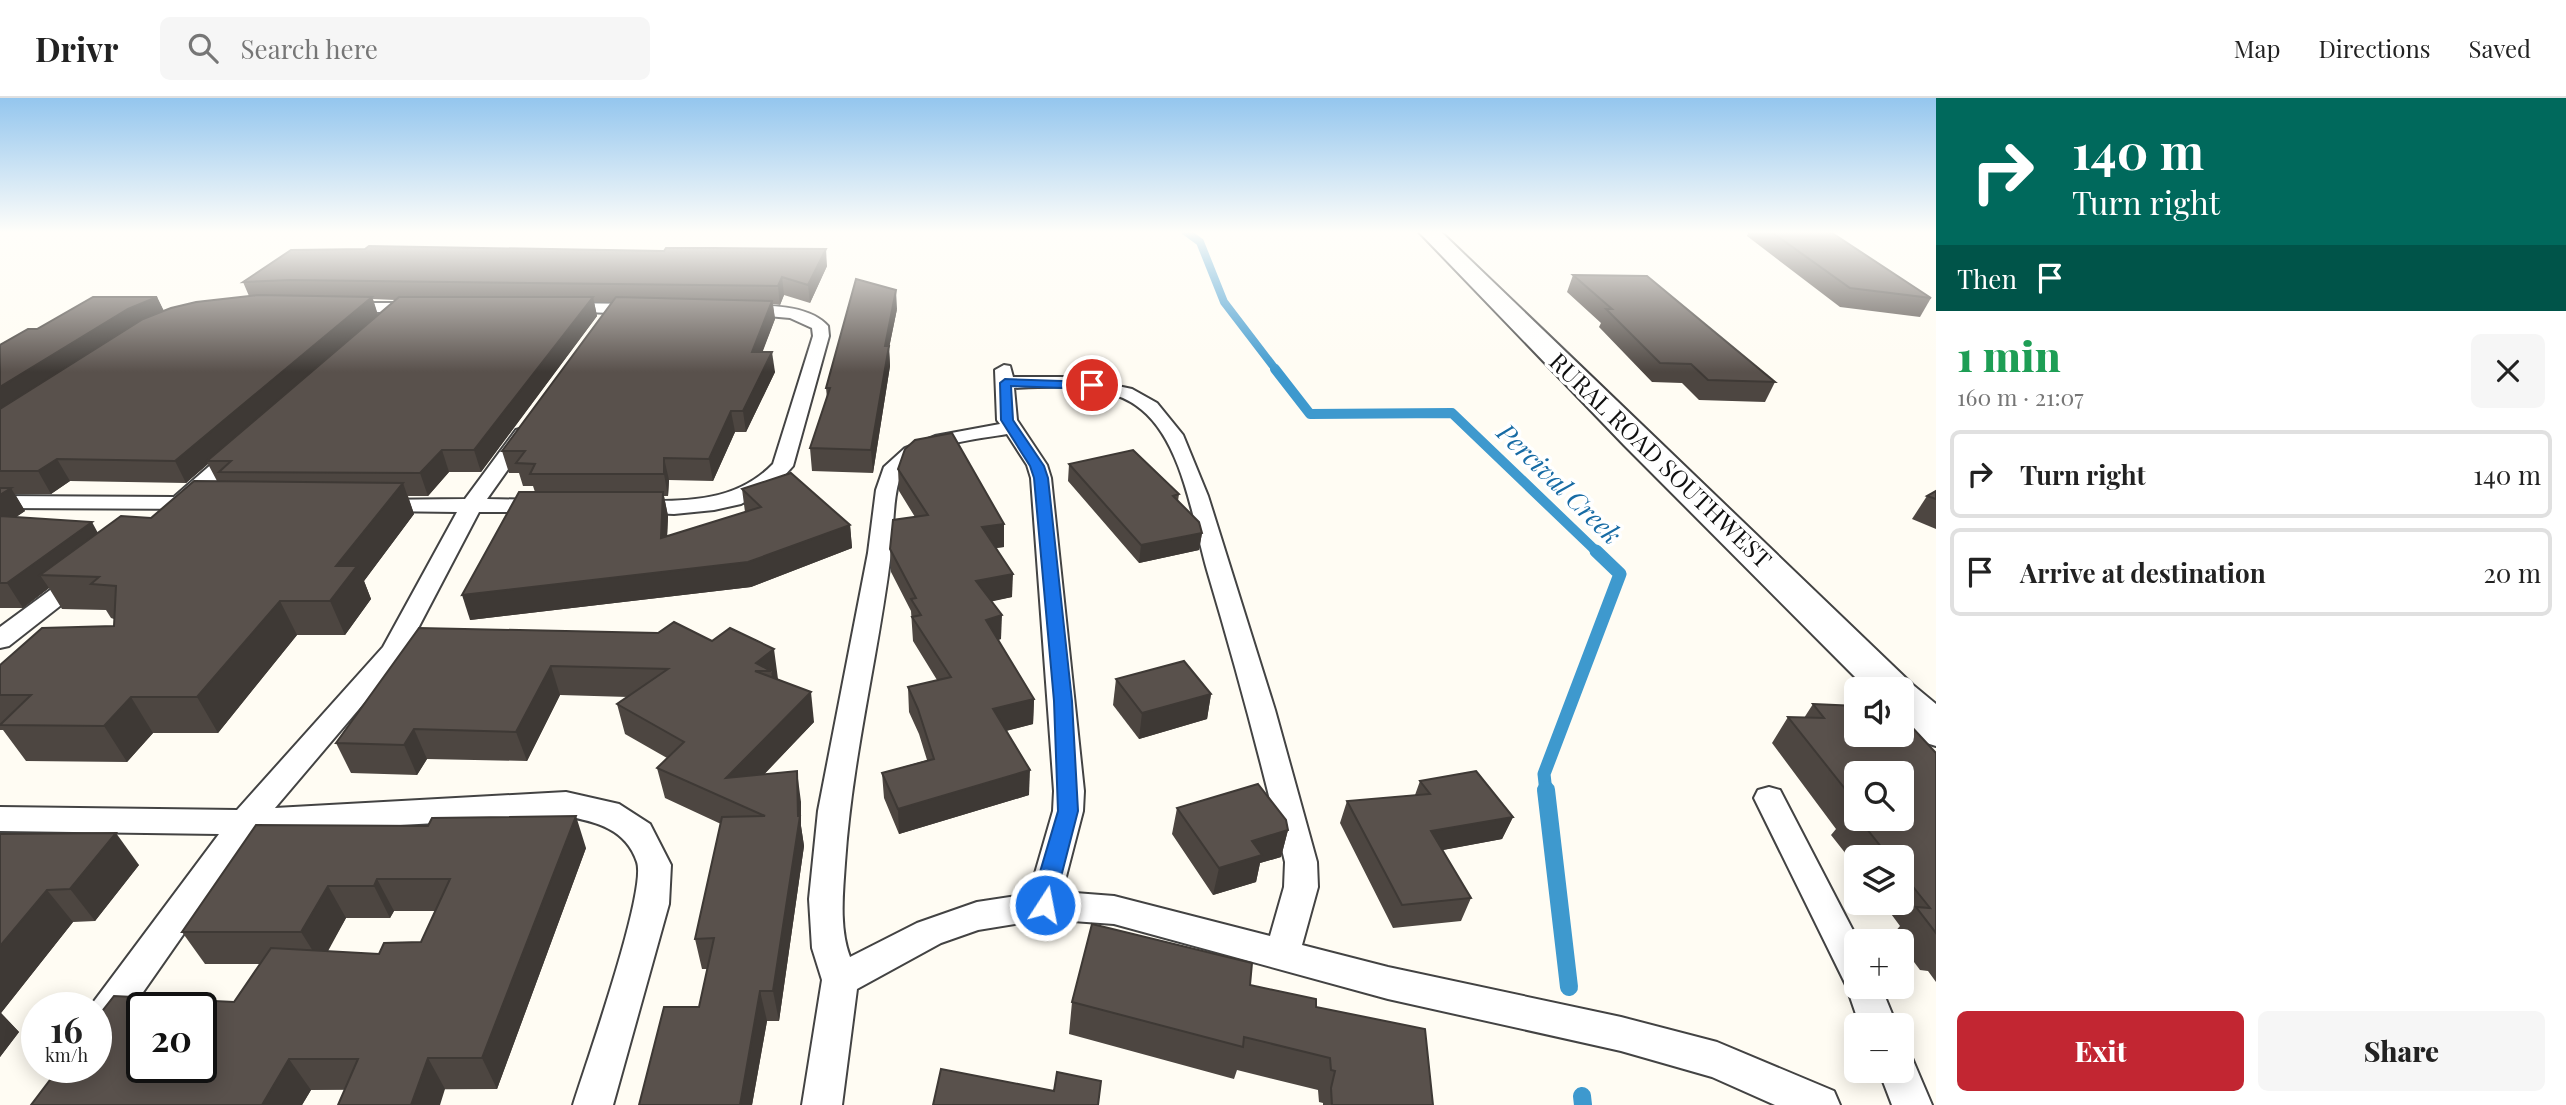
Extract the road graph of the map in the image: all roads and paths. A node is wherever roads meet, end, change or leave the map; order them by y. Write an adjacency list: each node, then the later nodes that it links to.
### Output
1 (1475, 278): 24 (street, RURAL ROAD SOUTHWEST)
2 (440, 307): 4 (lane)
3 (321, 308): 4 (lane)
4 (400, 308): 9 (lane)
5 (547, 308): 6 (lane)
6 (613, 309): 7 (lane); 10 (lane)
7 (665, 309)
8 (717, 310): 20 (lane)
9 (380, 326)
10 (597, 331)
11 (534, 418): 18 (lane)
12 (1011, 428): 30 (lane); 32 (lane); 33 (lane)
13 (250, 441): 15 (lane)
14 (0, 502): 15 (lane)
15 (179, 504): 16 (lane); 21 (lane)
16 (221, 504)
17 (360, 505): 18 (lane)
18 (471, 506): 19 (lane); 29 (lane)
19 (565, 506)
20 (619, 507)
21 (148, 528)
22 (95, 568): 23 (lane)
23 (0, 640)
24 (1882, 677)
25 (1914, 709): 26 (street)
26 (1936, 730)
27 (1769, 798): 31 (lane)
28 (0, 819): 29 (lane)
29 (245, 822): 34 (lane); 36 (lane)
30 (1045, 905): 32 (lane); 33 (lane)
31 (1844, 947)
32 (1282, 956): 38 (lane)
33 (840, 981): 37 (lane)
34 (112, 1007)
35 (1903, 1083): 39 (lane)
36 (593, 1105)
37 (822, 1105)
38 (1821, 1105)
39 (1912, 1105)

